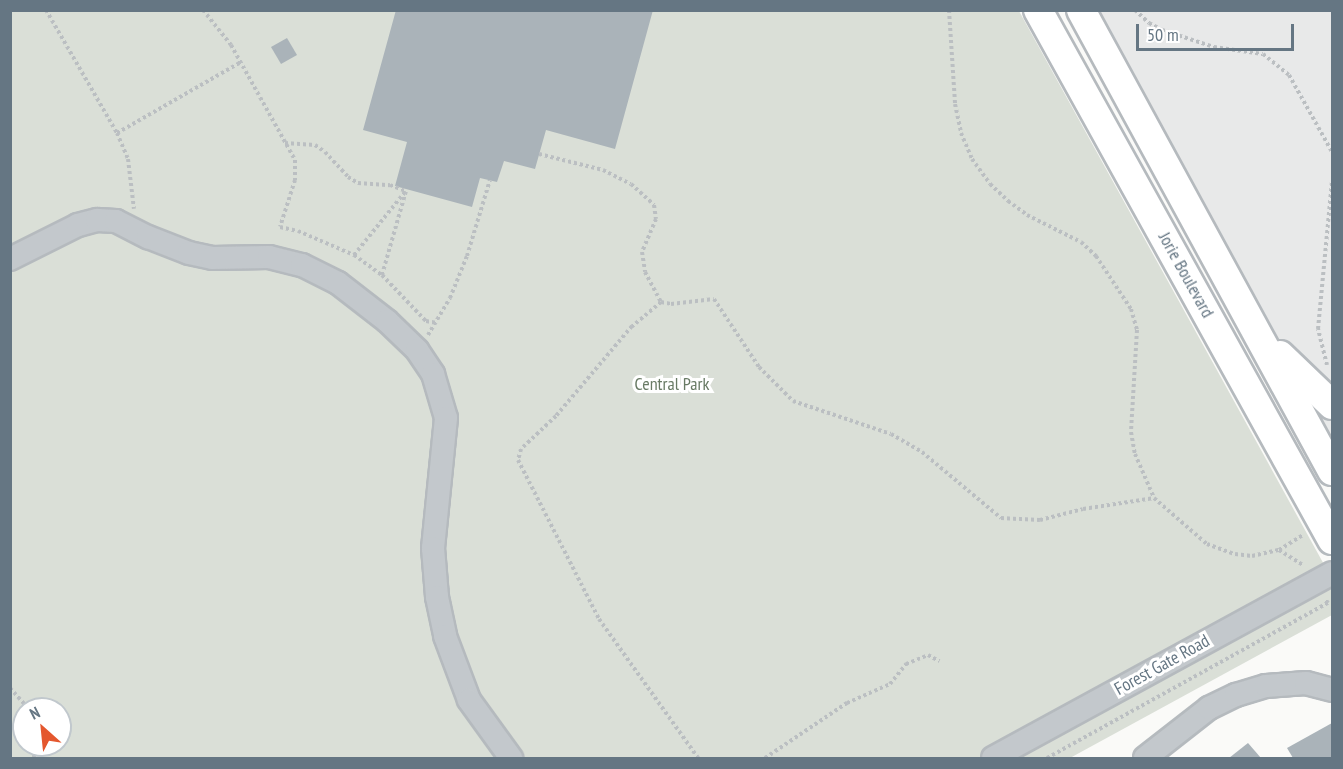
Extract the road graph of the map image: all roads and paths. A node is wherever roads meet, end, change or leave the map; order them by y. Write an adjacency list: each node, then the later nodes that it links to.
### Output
1 (46, 10): 8 (path)
2 (203, 10): 7 (path)
3 (949, 10): 26 (path)
4 (1038, 10): 27 (main road, Jorie Boulevard)
5 (1081, 10): 21 (main road, Jorie Boulevard)
6 (1135, 10): 10 (path)
7 (242, 62): 8 (path); 9 (path)
8 (117, 133): 15 (path)
9 (285, 143): 14 (path); 16 (path)
10 (1332, 152)
11 (539, 154): 19 (path)
12 (490, 180): 20 (path)
13 (1332, 182): 23 (path)
14 (405, 191): 16 (path); 18 (path)
15 (131, 227): 17 (street); 22 (street)
16 (354, 255): 18 (path)
17 (10, 259)
18 (382, 275): 20 (path)
19 (661, 302): 26 (path); 32 (path)
20 (437, 322): 22 (path)
21 (1262, 337): 24 (main road); 25 (main road, Jorie Boulevard)
22 (417, 350): 31 (street)
23 (1330, 374)
24 (1332, 405)
25 (1332, 471)
26 (1154, 498): 28 (path)
27 (1332, 540)
28 (1324, 577): 34 (street, Forest Gate Road); 35 (path)
29 (939, 661): 33 (path)
30 (1332, 690): 36 (street)
31 (511, 759)
32 (698, 759)
33 (765, 759)
34 (993, 759)
35 (1047, 759)
36 (1145, 759)

